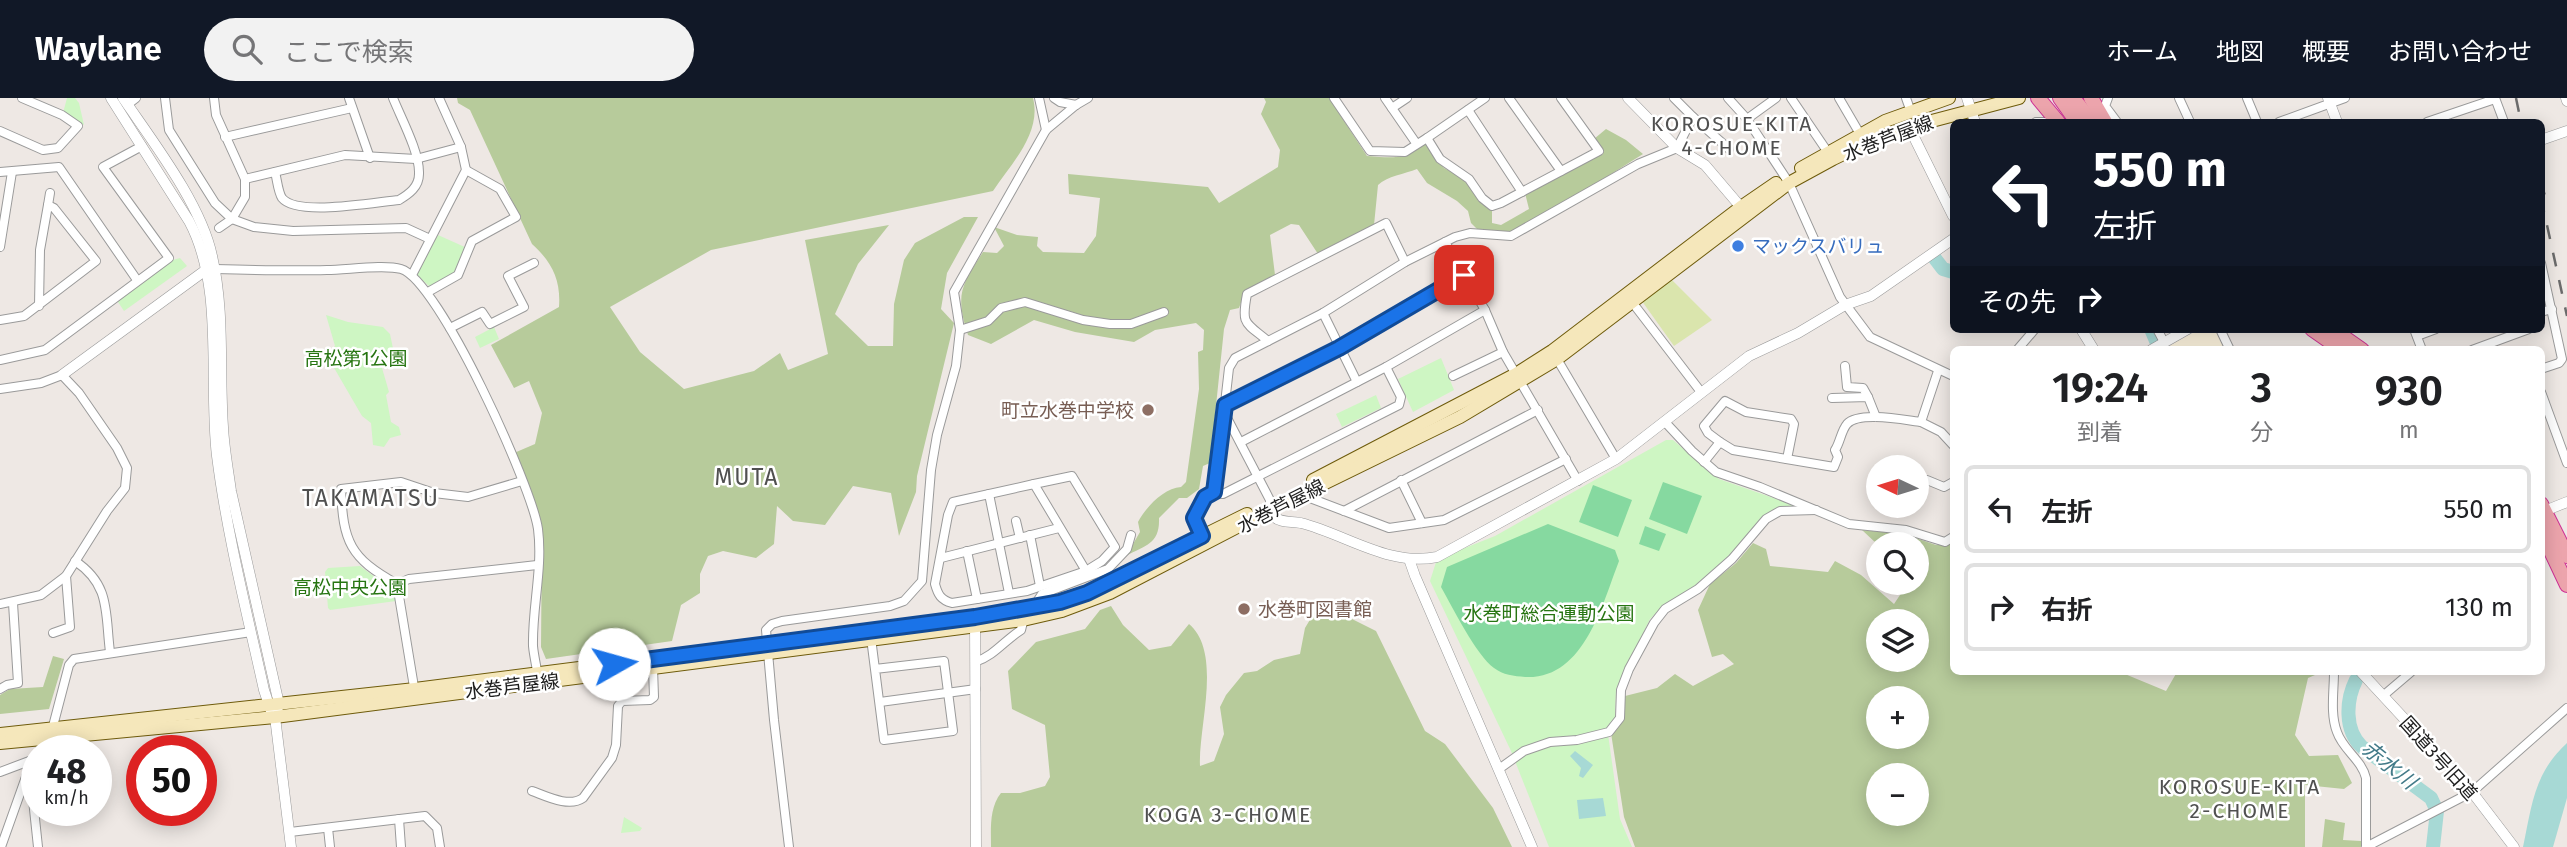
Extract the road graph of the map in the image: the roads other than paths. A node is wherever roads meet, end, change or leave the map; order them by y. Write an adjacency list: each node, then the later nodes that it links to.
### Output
1 (22, 98): 58 (street)
2 (111, 98): 65 (street)
3 (164, 98): 84 (street)
4 (214, 98): 61 (street)
5 (349, 98): 38 (street)
6 (393, 98): 71 (street)
7 (439, 98): 66 (street)
8 (1039, 98): 57 (street)
9 (1054, 98): 37 (street)
10 (1088, 98): 37 (street)
11 (1334, 98): 64 (street)
12 (1385, 98): 39 (street)
13 (1407, 98): 39 (street)
14 (1485, 98): 40 (street)
15 (1509, 98): 73 (street)
16 (1561, 98): 73 (street)
17 (1628, 98): 67 (street)
18 (1674, 98): 43 (street)
19 (1728, 98): 44 (street)
20 (1776, 98): 44 (street)
21 (1791, 98): 69 (street)
22 (1839, 98): 60 (street)
23 (1906, 98): 42 (street)
24 (1949, 98): 42 (main road, 水巻芦屋線)
25 (2019, 98): 41 (main road, 水巻芦屋線)
26 (2038, 98): 45 (highway)
27 (2060, 98): 46 (highway)
28 (2073, 98): 47 (highway)
29 (2091, 98): 48 (highway)
30 (2108, 98): 49 (street)
31 (2179, 98): 50 (street)
32 (2247, 98): 51 (street)
33 (2345, 98): 36 (street)
34 (2495, 98): 54 (street); 55 (street)
35 (129, 100): 92 (street)
36 (2329, 101): 52 (street); 53 (street)
37 (1076, 105): 57 (street)
38 (352, 108): 61 (street); 70 (street)
39 (1392, 108): 64 (street)
40 (1468, 110): 62 (street); 79 (street)
41 (1971, 110): 56 (main road, 水巻芦屋線)
42 (1911, 112): 60 (main road, 水巻芦屋線)
43 (1693, 117): 67 (street); 68 (street)
44 (1747, 119): 78 (street)
45 (2056, 119)
46 (2084, 119)
47 (2085, 119)
48 (2103, 119)
49 (2115, 119)
50 (2189, 119)
51 (2256, 119)
52 (2286, 119)
53 (2336, 119)
54 (2436, 119)
55 (2501, 119)
56 (1909, 127): 78 (main road, 水巻芦屋線); 82 (street)
57 (1046, 130): 108 (street)
58 (0, 131)
59 (2567, 131): 63 (street)
60 (1860, 134): 69 (main road, 水巻芦屋線)
61 (225, 137): 77 (street)
62 (1427, 138): 64 (street); 79 (street)
63 (2545, 139)
64 (1416, 144)
65 (142, 146): 92 (street); 95 (street)
66 (461, 147): 71 (street); 72 (street)
67 (1677, 148): 83 (street); 88 (street)
68 (1729, 149)
69 (1828, 151): 78 (main road, 水巻芦屋線)
70 (370, 158): 71 (street); 76 (street)
71 (416, 159): 76 (street)
72 (466, 170): 86 (street); 97 (street)
73 (1561, 171): 79 (street)
74 (0, 172): 75 (street)
75 (12, 172): 89 (street); 95 (street)
76 (275, 172): 77 (street)
77 (245, 179): 84 (street)
78 (1786, 181): 83 (main road, 水巻芦屋線); 99 (street)
79 (1522, 191)
80 (50, 193): 81 (street)
81 (48, 205): 100 (street); 100 (street)
82 (1950, 210)
83 (1744, 211): 98 (main road, 水巻芦屋線); 131 (main road, 水巻芦屋線)
84 (232, 219): 85 (street); 86 (street)
85 (219, 228)
86 (430, 239): 93 (street)
87 (1950, 241): 99 (street)
88 (1445, 242): 90 (street); 94 (street)
89 (0, 247)
90 (1405, 262): 105 (street); 114 (street)
91 (534, 263): 107 (street)
92 (211, 270): 93 (street); 128 (street); 195 (street); 214 (street)
93 (412, 275): 97 (street)
94 (1464, 275): 102 (street); 120 (street)
95 (137, 280): 123 (street)
96 (2545, 280): 101 (street)
97 (428, 292): 107 (street)
98 (1632, 302): 122 (main road, 水巻芦屋線); 134 (street)
99 (1845, 305): 127 (street); 134 (street)
100 (39, 306): 106 (street)
101 (2552, 309): 103 (street); 126 (street)
102 (1485, 310): 121 (street); 125 (street)
103 (2545, 311)
104 (1164, 312): 108 (street)
105 (1323, 313): 114 (street); 120 (street)
106 (0, 320)
107 (450, 328): 153 (street)
108 (960, 330): 198 (street)
109 (2159, 333): 115 (street)
110 (2181, 333): 115 (street)
111 (2318, 333): 117 (highway)
112 (2339, 333): 118 (highway)
113 (2518, 333): 119 (street)
114 (1268, 341): 137 (street)
115 (2164, 342): 116 (street)
116 (2158, 346)
117 (2336, 346)
118 (2356, 346)
119 (2483, 346)
120 (1339, 348): 132 (street); 137 (street)
121 (1503, 352): 130 (street); 131 (street)
122 (1557, 359): 131 (main road, 水巻芦屋線); 146 (street)
123 (0, 360)
124 (1845, 366): 135 (street)
125 (1386, 367): 132 (street); 151 (street)
126 (2545, 368)
127 (1938, 371): 129 (street); 142 (street)
128 (62, 375): 133 (street); 181 (street)
129 (1950, 375)
130 (1453, 376)
131 (1519, 377): 138 (street); 160 (main road, 水巻芦屋線); 162 (main road, 水巻芦屋線)
132 (1357, 382): 143 (street)
133 (0, 389)
134 (1701, 392): 141 (street)
135 (1868, 397): 136 (street); 140 (street)
136 (1832, 398)
137 (1224, 408): 143 (street); 158 (street)
138 (1538, 410): 147 (street); 152 (street)
139 (2545, 414): 150 (street)
140 (1876, 417): 142 (street); 148 (street)
141 (1665, 422): 146 (street); 149 (street)
142 (1921, 422): 145 (street)
143 (1241, 442): 151 (street)
144 (1720, 442): 148 (street); 148 (street); 149 (street)
145 (1950, 442)
146 (1616, 458): 154 (street)
147 (1566, 459): 154 (street); 168 (street)
148 (1787, 459)
149 (1704, 462): 164 (street)
150 (2567, 463)
151 (1258, 477): 158 (street); 162 (street)
152 (1401, 480): 165 (street); 168 (street)
153 (522, 481): 182 (street); 185 (street)
154 (1578, 481): 180 (street)
155 (1929, 481): 157 (street)
156 (1034, 484): 159 (street); 169 (street); 183 (street)
157 (1950, 484)
158 (1214, 492): 172 (street)
159 (989, 494): 175 (street); 179 (street)
160 (1302, 495): 162 (main road, 水巻芦屋線); 165 (street)
161 (2567, 502): 163 (street)
162 (1271, 506): 172 (main road, 水巻芦屋線); 180 (street); 193 (main road, 水巻芦屋線)
163 (2545, 508)
164 (1816, 510): 174 (street); 220 (street)
165 (1344, 511): 168 (street)
166 (2545, 513): 178 (highway)
167 (1016, 521): 173 (street)
168 (1422, 523)
169 (1059, 528): 170 (street); 183 (street)
170 (1030, 535): 173 (street); 187 (street)
171 (1131, 536): 183 (street)
172 (1202, 536): 192 (main road, 水巻芦屋線)
173 (1020, 538): 175 (street)
174 (1950, 539)
175 (999, 543): 176 (street); 188 (street)
176 (967, 551): 179 (street); 189 (street)
177 (2546, 554): 186 (highway)
178 (2567, 556)
179 (941, 558): 189 (street)
180 (1409, 559): 220 (street)
181 (75, 561): 184 (street); 199 (street)
182 (537, 565): 185 (street); 206 (street)
183 (1088, 574): 187 (street); 192 (street)
184 (66, 576): 190 (street); 196 (street)
185 (397, 584): 209 (street)
186 (2567, 585)
187 (1040, 586): 188 (street)
188 (1009, 593): 189 (street)
189 (977, 599)
190 (13, 603): 191 (street); 207 (street)
191 (0, 604)
192 (1035, 606): 193 (street); 194 (main road, 水巻芦屋線)
193 (1023, 620): 194 (main road, 水巻芦屋線); 200 (street)
194 (975, 621): 197 (main road, 水巻芦屋線); 198 (main road, 水巻芦屋線); 200 (street)
195 (251, 632): 199 (street); 214 (street)
196 (53, 633)
197 (871, 638): 198 (main road, 水巻芦屋線); 202 (street)
198 (768, 648): 201 (main road, 水巻芦屋線); 206 (main road, 水巻芦屋線); 235 (street)
199 (110, 652): 216 (street)
200 (975, 662): 208 (street)
201 (653, 668): 206 (main road, 水巻芦屋線); 222 (street)
202 (875, 668): 210 (street); 212 (street)
203 (2333, 675): 238 (street)
204 (2364, 675): 211 (street, 国道3号旧道)
205 (2407, 675): 211 (street)
206 (538, 678): 209 (main road, 水巻芦屋線)
207 (0, 689)
208 (975, 689): 210 (street); 236 (street)
209 (416, 693): 214 (main road, 水巻芦屋線)
210 (948, 693): 212 (street); 212 (street)
211 (2384, 695): 224 (street, 国道3号旧道)
212 (880, 702)
213 (2567, 708): 224 (street)
214 (274, 709): 216 (main road, 水巻芦屋線); 228 (street)
215 (0, 734): 216 (main road, 水巻芦屋線)
216 (50, 735)
217 (21, 740): 218 (main road, 水巻芦屋線)
218 (0, 743)
219 (21, 762): 221 (street)
220 (1499, 769): 237 (street)
221 (0, 772)
222 (531, 791)
223 (21, 792): 229 (street)
224 (2472, 792): 238 (street); 239 (street, 国道3号旧道)
225 (399, 819): 227 (street); 233 (street); 234 (street)
226 (36, 826): 230 (street)
227 (328, 828): 228 (street); 232 (street)
228 (290, 832): 231 (street)
229 (1, 847)
230 (38, 847)
231 (291, 847)
232 (330, 847)
233 (401, 847)
234 (440, 847)
235 (789, 847)
236 (976, 847)
237 (1532, 847)
238 (2366, 847)
239 (2514, 847)

